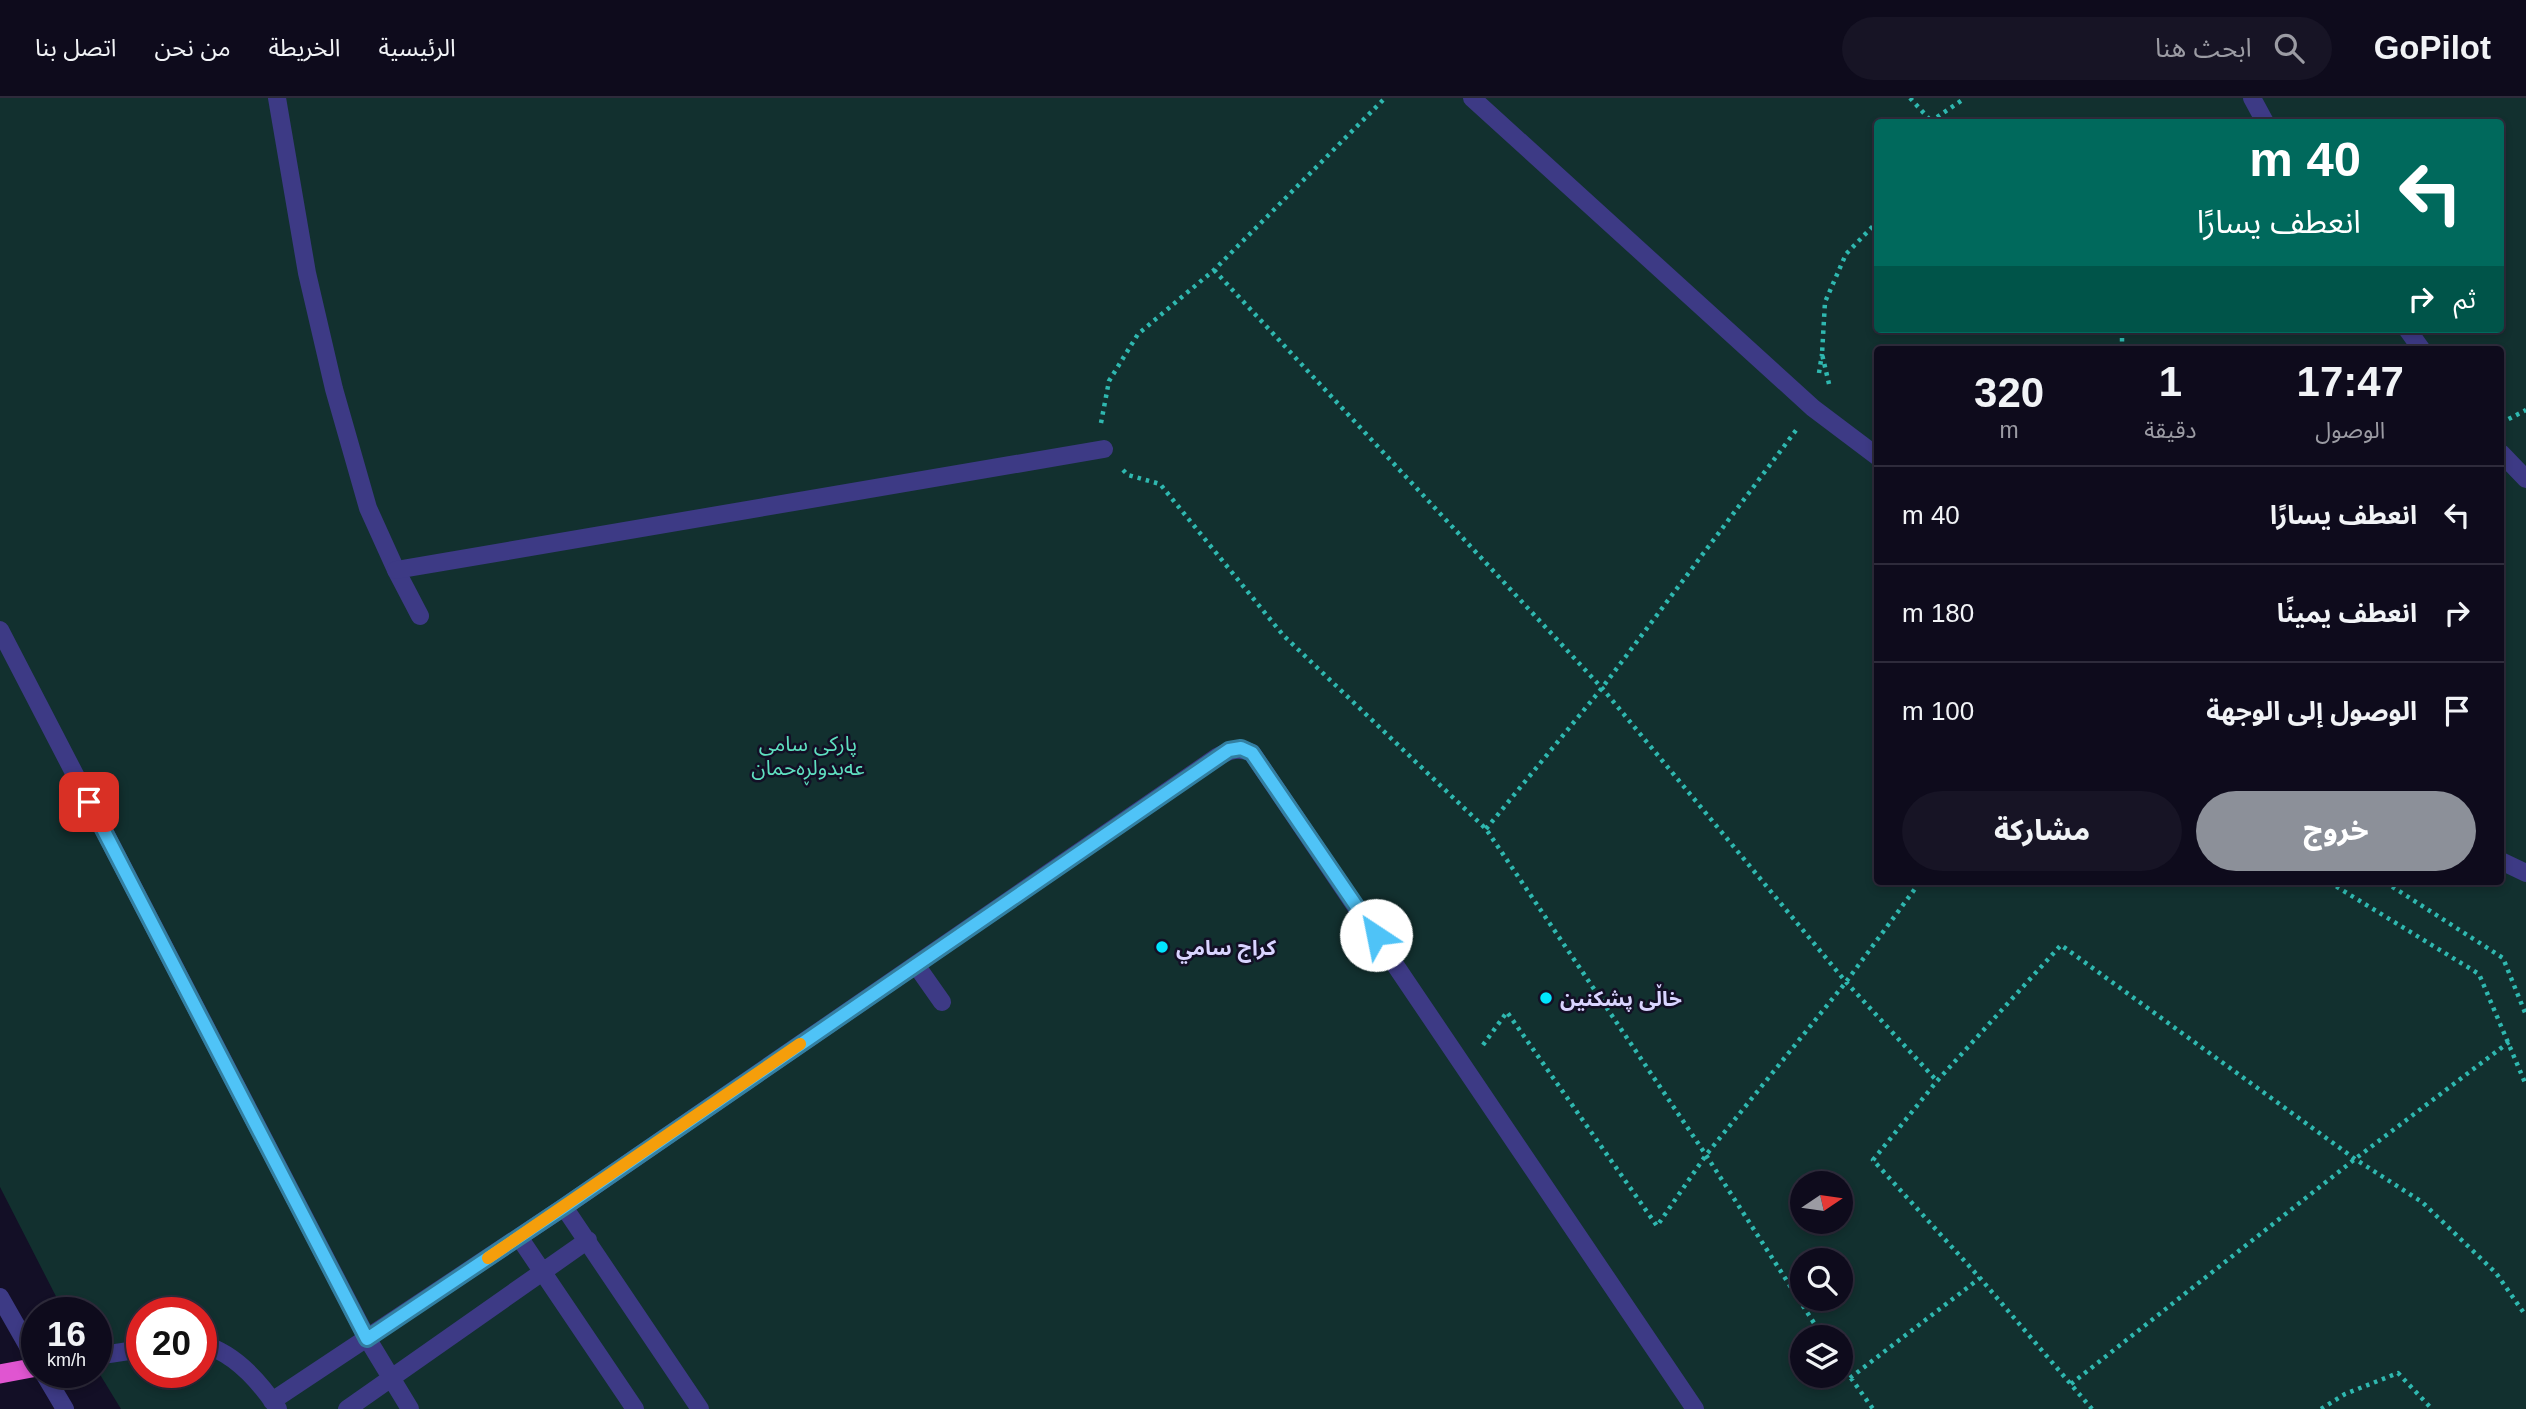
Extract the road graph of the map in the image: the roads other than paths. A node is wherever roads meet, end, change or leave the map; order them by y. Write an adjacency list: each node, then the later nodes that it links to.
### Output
1 (277, 98): 9 (street)
2 (1472, 98): 6 (street)
3 (2252, 98): 4 (street)
4 (2263, 119)
5 (1104, 449): 9 (street)
6 (1874, 454)
7 (2504, 456): 8 (street)
8 (2526, 479)
9 (396, 570): 10 (street)
10 (420, 616)
11 (0, 630): 22 (street)
12 (2504, 862): 13 (street)
13 (2526, 873)
14 (916, 964): 15 (street); 16 (street); 34 (street)
15 (942, 1002)
16 (564, 1207): 17 (street); 18 (street)
17 (519, 1237): 19 (street); 22 (street)
18 (588, 1240): 19 (street); 33 (street)
19 (542, 1272): 26 (street); 32 (street)
20 (0, 1297): 21 (street)
21 (21, 1335)
22 (367, 1339): 26 (street); 28 (street)
23 (217, 1350): 28 (street)
24 (21, 1368): 25 (highway)
25 (0, 1374)
26 (391, 1379): 30 (street); 31 (street)
27 (53, 1388): 29 (street)
28 (275, 1405)
29 (65, 1409)
30 (347, 1409)
31 (410, 1409)
32 (635, 1409)
33 (699, 1409)
34 (1695, 1409)

